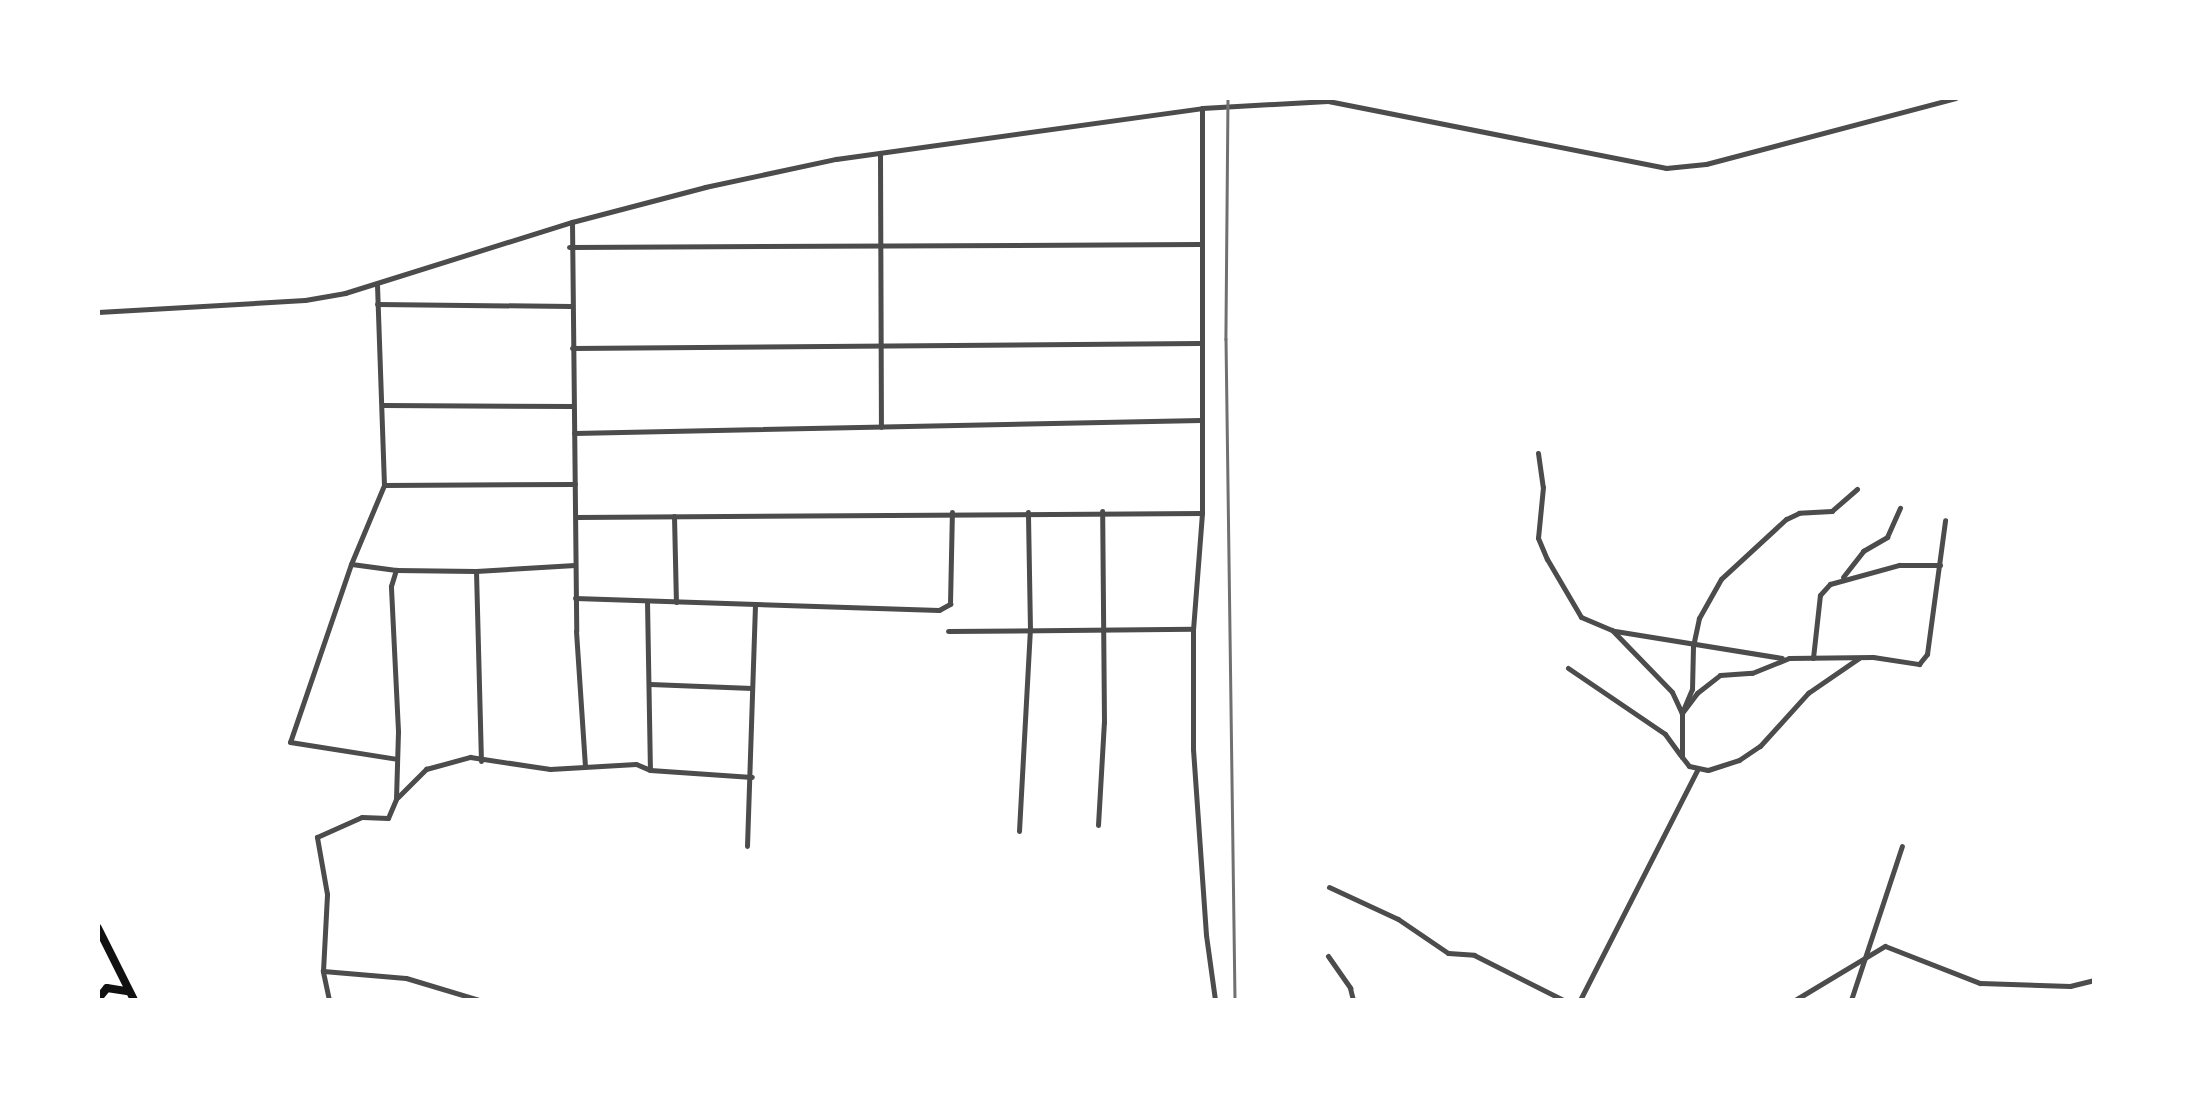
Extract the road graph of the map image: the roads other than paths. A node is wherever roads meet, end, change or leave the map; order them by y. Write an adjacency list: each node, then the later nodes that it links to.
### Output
1 (1955, 98): 2 (street)
2 (1202, 108): 3 (street); 5 (street)
3 (880, 153): 4 (street); 6 (street)
4 (572, 222): 7 (street); 8 (street)
5 (1200, 244): 6 (street); 12 (street)
6 (878, 246): 7 (street); 13 (street)
7 (569, 247): 10 (street)
8 (376, 286): 9 (street); 11 (street)
9 (377, 304): 10 (street); 15 (street)
10 (571, 306): 14 (street)
11 (98, 312)
12 (1200, 343): 13 (street); 17 (street)
13 (878, 347): 14 (street); 18 (street)
14 (572, 348): 16 (street)
15 (382, 404): 16 (street); 22 (street)
16 (573, 406): 19 (street)
17 (1200, 420): 18 (street); 28 (street)
18 (880, 427): 19 (street)
19 (574, 432): 21 (street)
20 (1538, 452): 44 (street)
21 (575, 484): 22 (street); 30 (street)
22 (384, 485): 32 (street)
23 (1857, 488): 47 (street)
24 (1900, 508): 37 (street)
25 (1102, 511): 27 (street); 28 (street); 46 (street)
26 (952, 512): 27 (street); 29 (street); 41 (street)
27 (1028, 512): 43 (street)
28 (1202, 513): 42 (street)
29 (674, 516): 30 (street); 40 (street)
30 (576, 517): 34 (street)
31 (1945, 520): 33 (street)
32 (351, 564): 35 (street); 56 (street)
33 (1941, 564): 37 (street); 50 (street)
34 (575, 565): 36 (street); 38 (street)
35 (396, 570): 36 (street); 56 (street)
36 (476, 571): 57 (street)
37 (1843, 577): 49 (street)
38 (575, 598): 39 (street); 58 (street)
39 (648, 601): 40 (street); 52 (street)
40 (676, 602): 41 (street)
41 (755, 604): 53 (street)
42 (1193, 629): 46 (street); 78 (street)
43 (1030, 630): 45 (street); 46 (street); 64 (street)
44 (1612, 630): 47 (street); 54 (street)
45 (948, 631)
46 (1103, 632): 63 (street)
47 (1693, 646): 48 (street); 54 (street)
48 (1790, 658): 49 (street); 54 (street)
49 (1813, 658): 50 (street)
50 (1859, 658): 60 (street)
51 (1568, 668): 55 (street)
52 (648, 684): 53 (street); 59 (street)
53 (752, 688): 61 (street)
54 (1682, 713): 55 (street)
55 (1682, 758): 60 (street)
56 (397, 759): 62 (street)
57 (482, 761): 58 (street); 62 (street)
58 (585, 765): 59 (street)
59 (650, 770): 61 (street)
60 (1697, 770): 81 (street)
61 (752, 777): 65 (street)
62 (396, 799): 71 (street)
63 (1098, 825)
64 (1018, 831)
65 (747, 846)
66 (1902, 846): 70 (street)
67 (1329, 888): 80 (street)
68 (98, 928): 73 (highway)
69 (1328, 956): 79 (street)
70 (1864, 956): 72 (street); 82 (street); 83 (street)
71 (323, 971): 76 (street); 77 (street)
72 (2094, 980)
73 (127, 991): 74 (highway); 75 (highway)
74 (98, 998)
75 (134, 1000)
76 (329, 1000)
77 (479, 1000)
78 (1215, 1000)
79 (1352, 1000)
80 (1563, 1000)
81 (1580, 1000)
82 (1794, 1000)
83 (1851, 1000)

